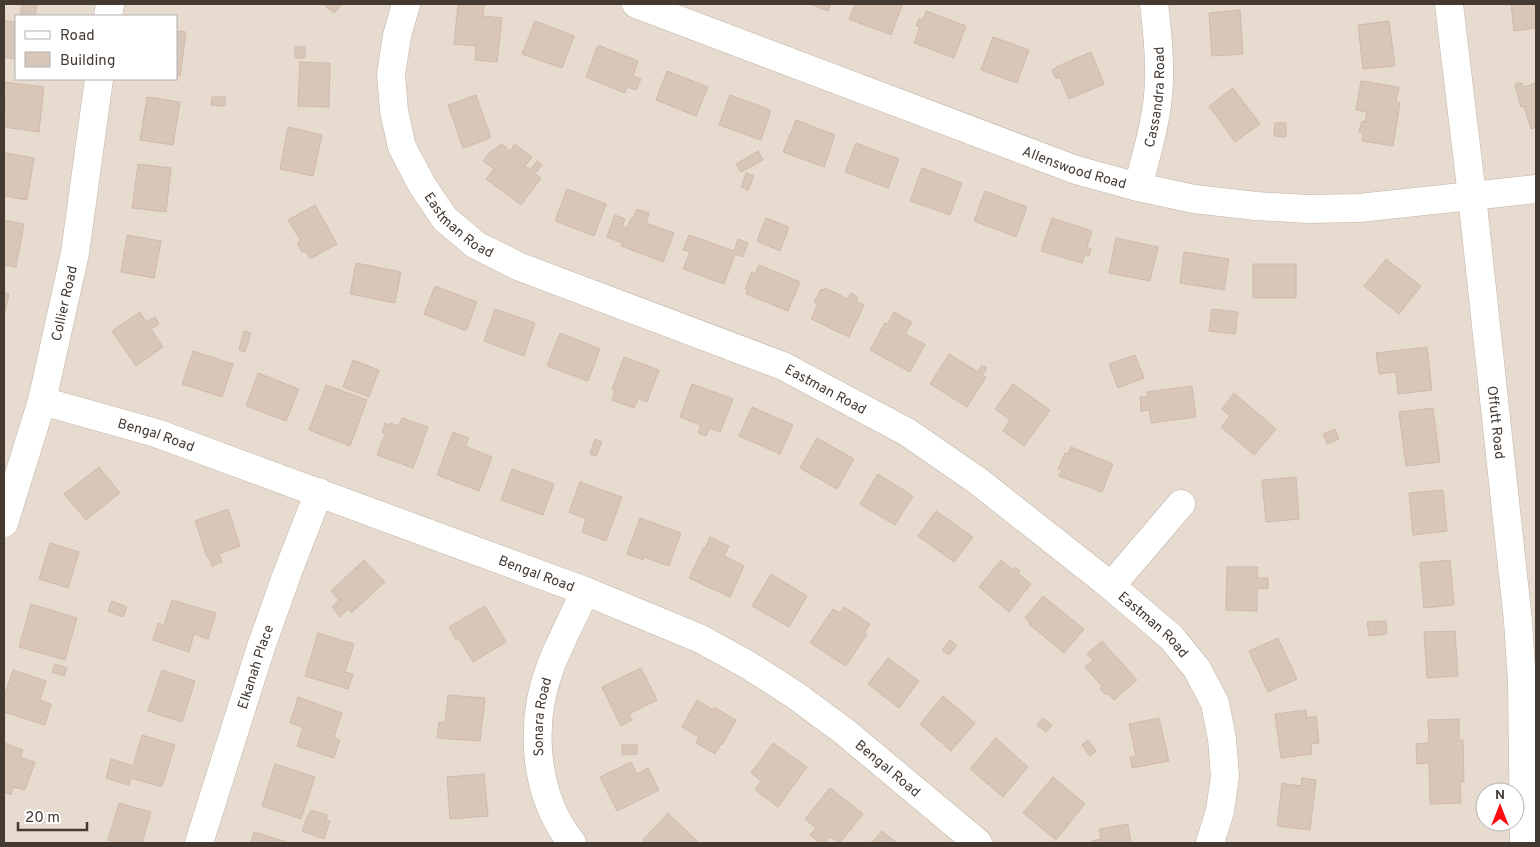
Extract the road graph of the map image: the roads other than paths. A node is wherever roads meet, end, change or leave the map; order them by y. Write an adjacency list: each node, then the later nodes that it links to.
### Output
1 (406, 4): 13 (street, Eastman Road)
2 (636, 4): 6 (street, Allenswood Road)
3 (1154, 4): 6 (street, Cassandra Road)
4 (1449, 4): 8 (street, Offutt Road)
5 (99, 80): 9 (street, Collier Road)
6 (1138, 187): 8 (street, Allenswood Road)
7 (1536, 189): 8 (street, Allenswood Road)
8 (1472, 196): 19 (street, Offutt Road)
9 (42, 402): 10 (street, Bengal Road); 12 (street, Collier Road)
10 (319, 492): 14 (street, Bengal Road); 16 (street, Elkanah Place)
11 (1181, 504): 13 (street)
12 (4, 523)
13 (1111, 586): 18 (street, Eastman Road)
14 (585, 591): 15 (street, Sonara Road); 17 (street, Bengal Road)
15 (564, 840)
16 (199, 843)
17 (978, 843)
18 (1210, 843)
19 (1524, 843)

